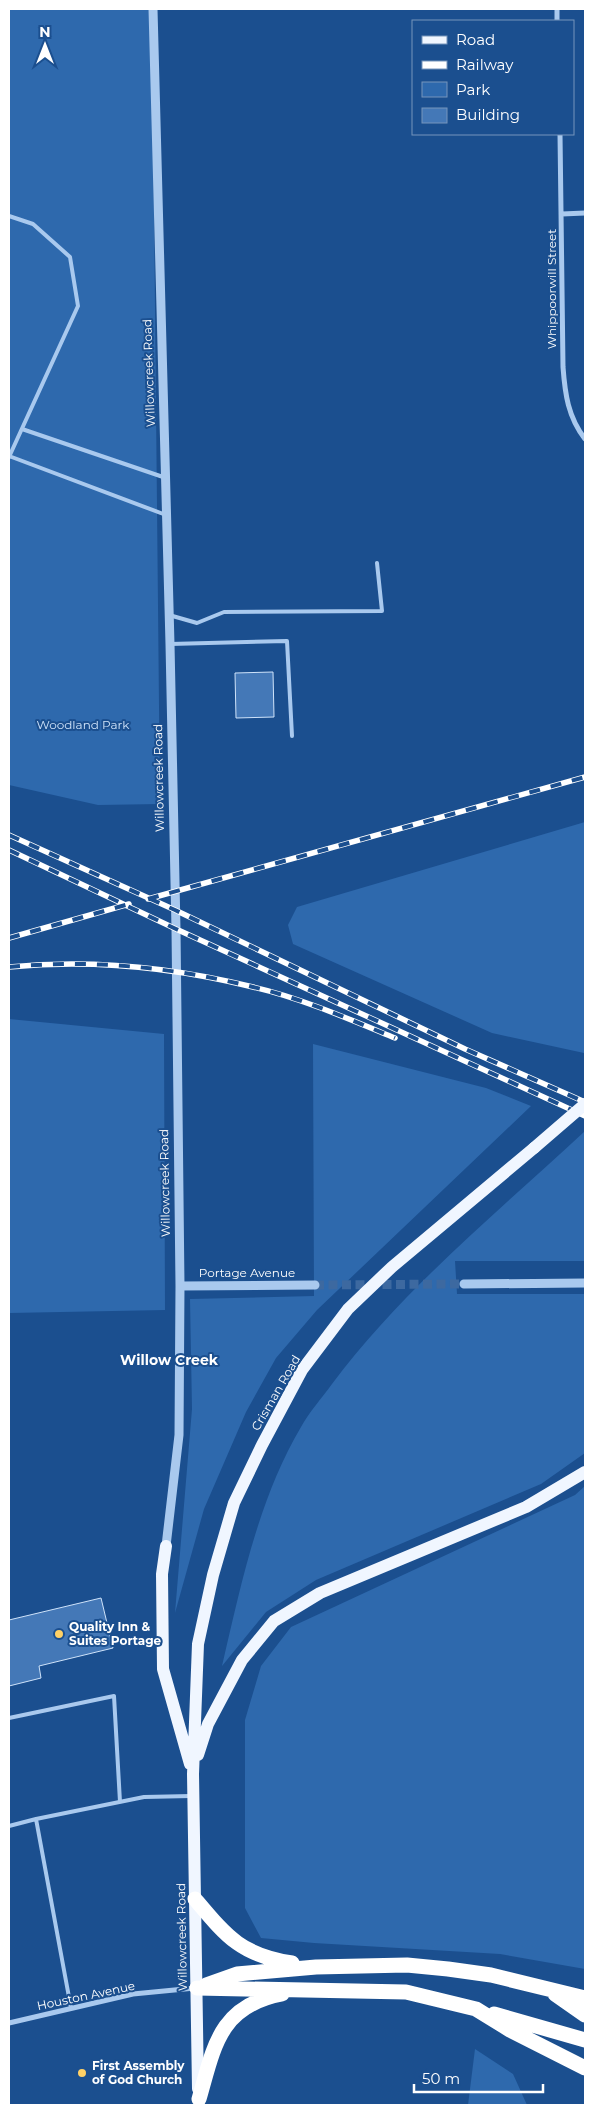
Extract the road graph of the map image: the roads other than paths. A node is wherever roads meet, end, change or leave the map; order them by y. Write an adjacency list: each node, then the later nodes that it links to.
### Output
1 (153, 9): 9 (street, Willowcreek Road)
2 (560, 135): 3 (street, Whippoorwill Street)
3 (562, 214): 4 (street); 7 (street, Whippoorwill Street)
4 (585, 214)
5 (9, 216): 6 (lane)
6 (22, 429): 8 (lane); 9 (lane)
7 (585, 439)
8 (9, 456): 10 (lane)
9 (166, 478): 10 (street, Willowcreek Road)
10 (167, 515): 12 (street, Willowcreek Road)
11 (377, 563): 12 (lane)
12 (169, 615): 13 (street, Willowcreek Road)
13 (170, 644): 14 (lane); 19 (street, Willowcreek Road)
14 (292, 736)
15 (585, 1104): 23 (main road, Crisman Road, bridge)
16 (585, 1283): 17 (street)
17 (464, 1284)
18 (315, 1285): 19 (street, Portage Avenue)
19 (180, 1286): 21 (street, Willowcreek Road)
20 (585, 1472): 23 (main road)
21 (166, 1546): 23 (main road)
22 (9, 1718): 25 (lane)
23 (193, 1774): 24 (main road, Willowcreek Road)
24 (193, 1796): 25 (lane); 28 (main road, Willowcreek Road)
25 (120, 1802): 26 (lane)
26 (36, 1819): 27 (lane); 34 (lane)
27 (9, 1826)
28 (195, 1899): 29 (highway); 30 (main road, Willowcreek Road)
29 (316, 1967): 30 (highway); 32 (highway)
30 (197, 1988): 31 (highway); 34 (street, Houston Avenue); 40 (main road, Willowcreek Road)
31 (308, 1989): 35 (highway); 40 (highway)
32 (548, 1989): 33 (highway); 36 (highway)
33 (585, 1998)
34 (71, 2008): 37 (street, Houston Avenue)
35 (476, 2009): 38 (highway); 39 (highway)
36 (585, 2015)
37 (9, 2023)
38 (585, 2040)
39 (585, 2068)
40 (199, 2100)

